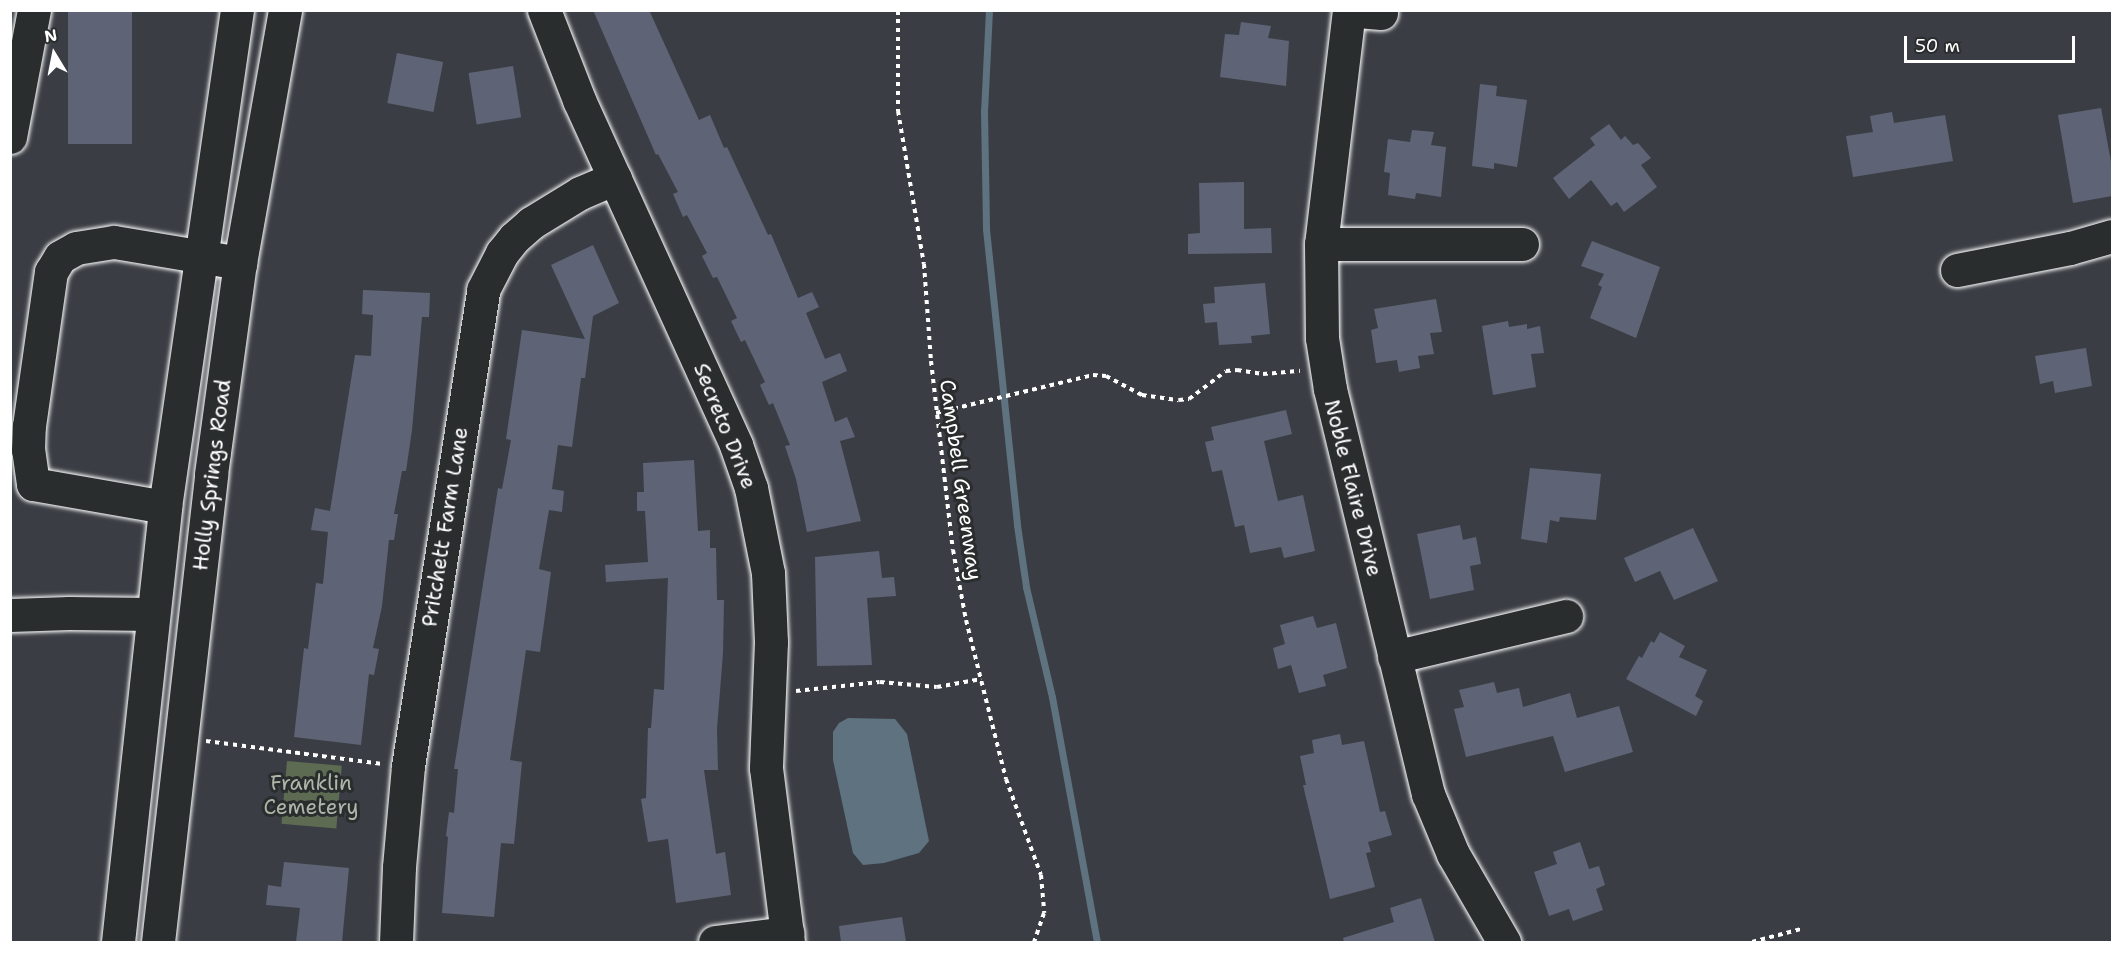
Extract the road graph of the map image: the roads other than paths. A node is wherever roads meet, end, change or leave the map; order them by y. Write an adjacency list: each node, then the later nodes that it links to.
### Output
1 (34, 10): 6 (street)
2 (237, 10): 12 (street, Holly Springs Road)
3 (285, 10): 13 (street, Holly Springs Road)
4 (544, 10): 8 (street, Secreto Drive)
5 (1381, 13): 10 (street, Noble Flaire Drive)
6 (19, 42): 7 (street)
7 (10, 137)
8 (615, 178): 20 (street, Secreto Drive); 23 (street, Pritchett Farm Lane)
9 (2112, 236): 14 (street)
10 (1321, 244): 11 (street); 19 (street, Noble Flaire Drive)
11 (1522, 244)
12 (199, 256): 13 (street); 15 (street, Holly Springs Road); 15 (street)
13 (240, 263): 22 (street, Holly Springs Road)
14 (1957, 270)
15 (165, 507): 16 (street, Holly Springs Road)
16 (152, 614): 17 (street); 21 (street, Holly Springs Road)
17 (10, 615)
18 (1566, 616): 19 (street)
19 (1394, 657): 25 (street, Noble Flaire Drive)
20 (787, 938): 24 (street)
21 (118, 942)
22 (158, 942)
23 (396, 942)
24 (716, 942)
25 (1504, 942)

